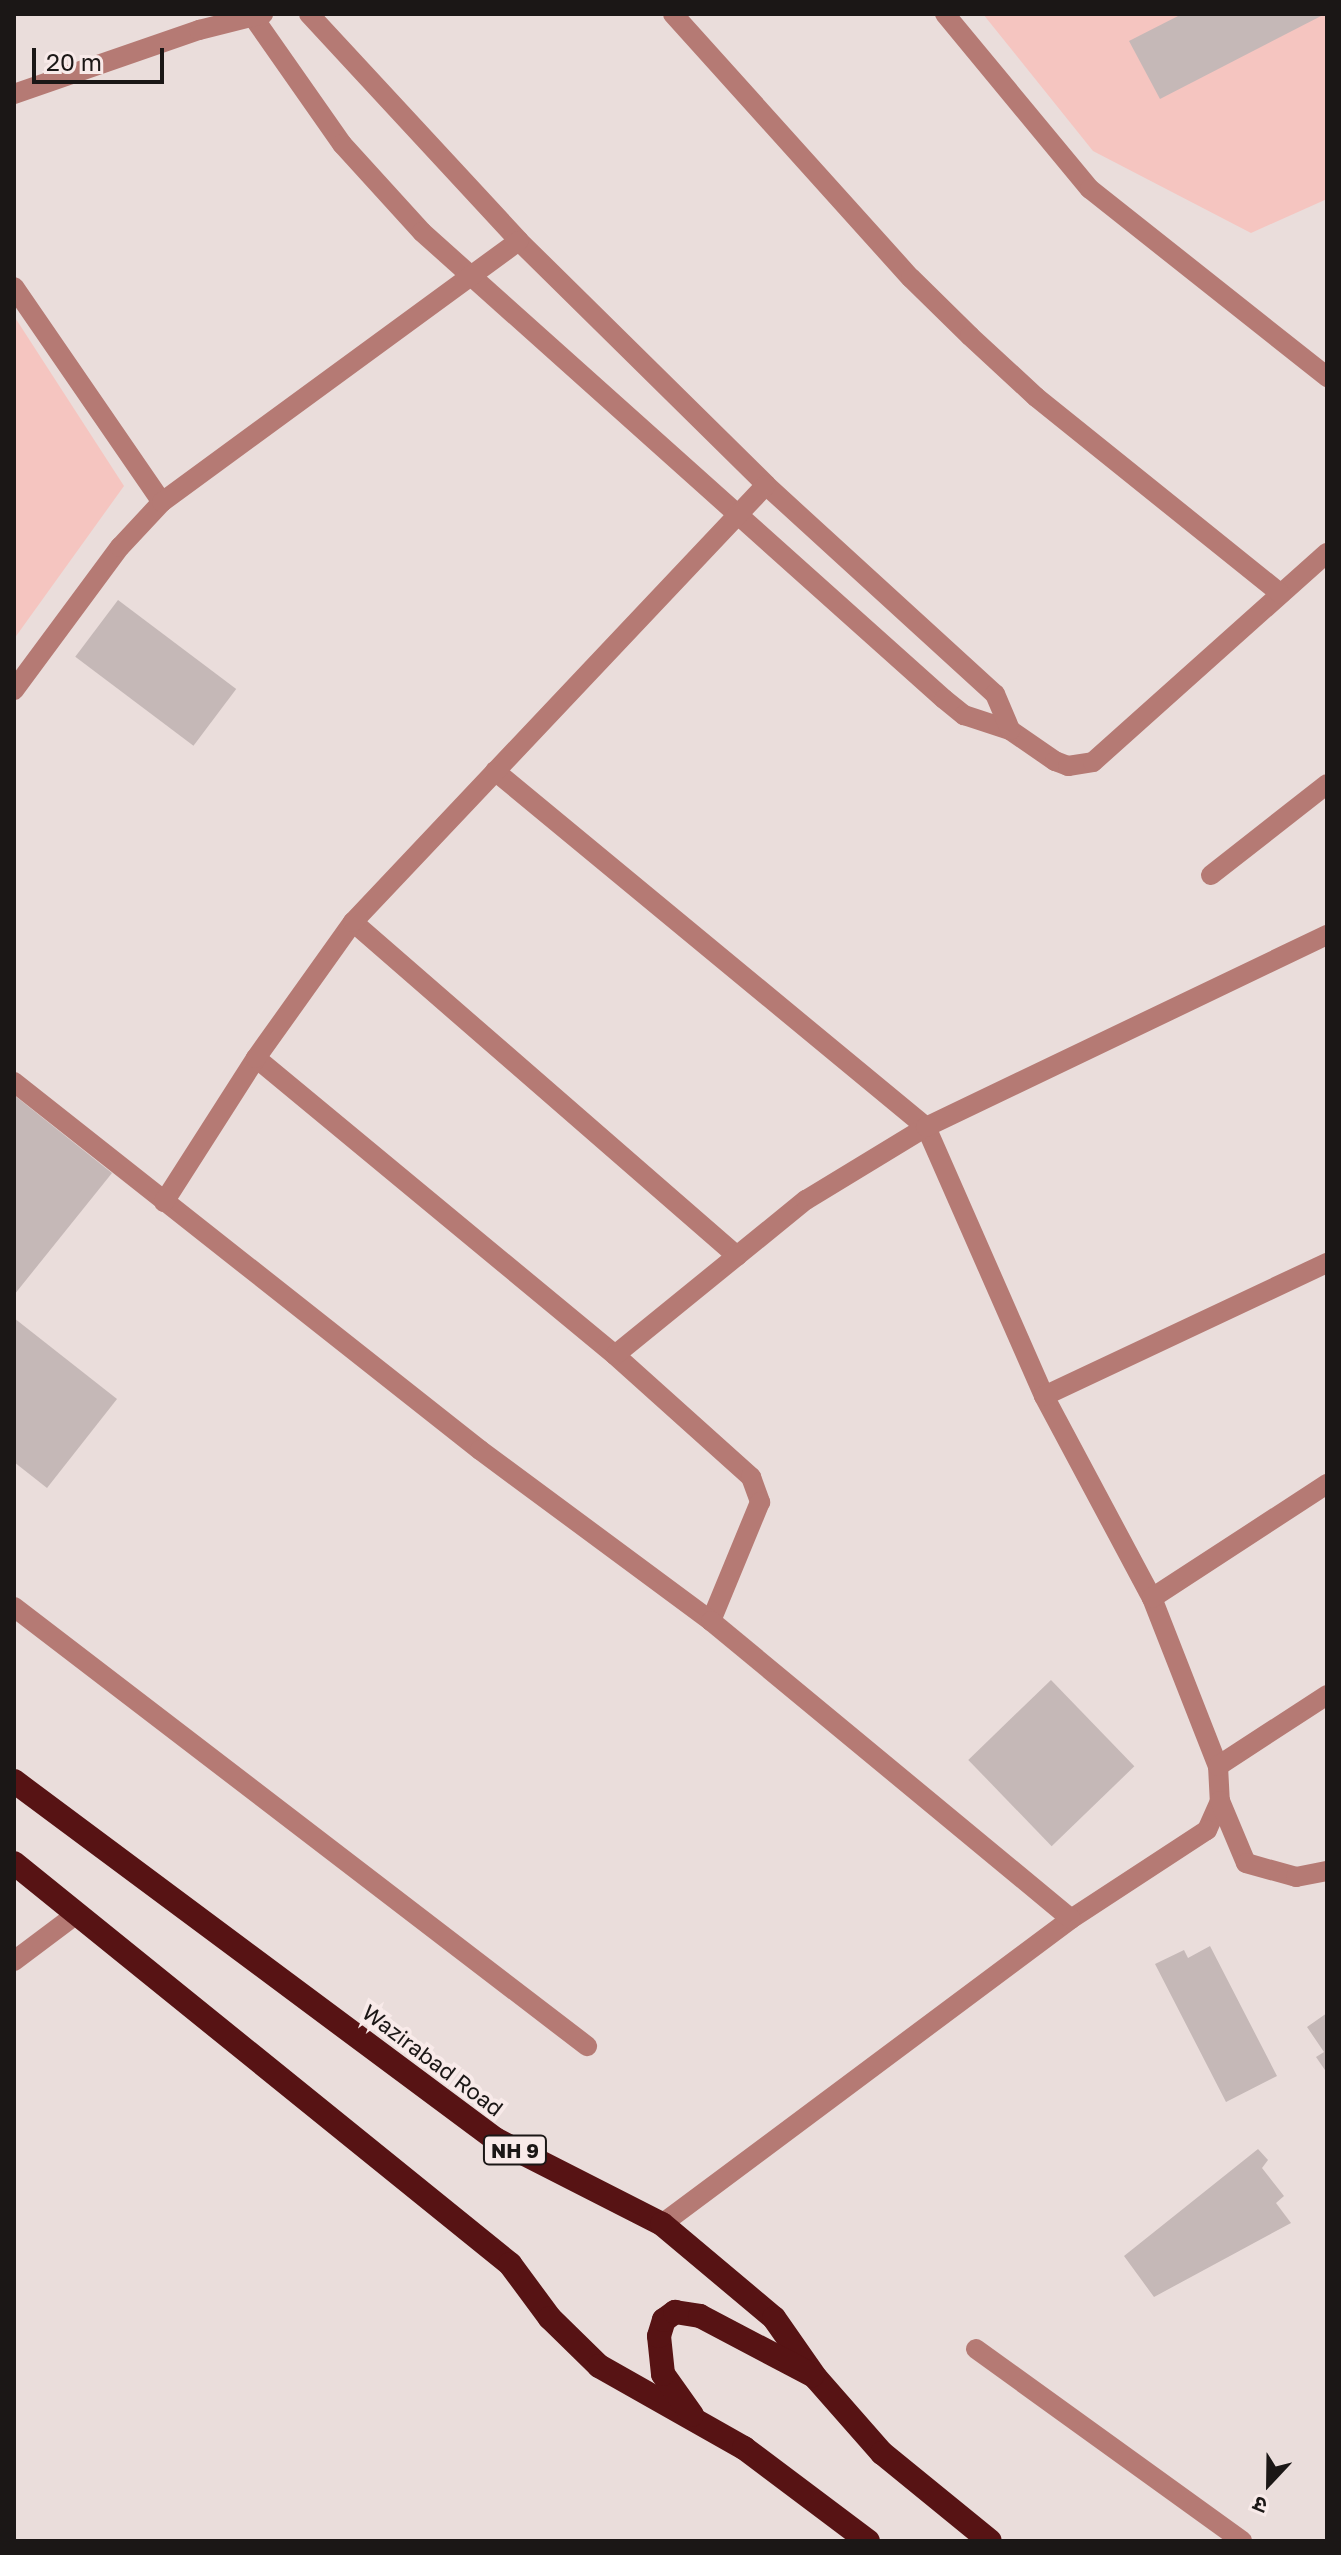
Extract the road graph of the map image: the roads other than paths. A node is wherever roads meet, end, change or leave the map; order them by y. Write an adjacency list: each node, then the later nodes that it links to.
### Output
1 (309, 14): 6 (street)
2 (673, 14): 14 (street)
3 (945, 14): 9 (street)
4 (256, 15): 5 (street); 7 (street)
5 (14, 94)
6 (519, 241): 7 (street); 10 (street)
7 (470, 276): 11 (street); 12 (street)
8 (14, 287): 11 (street)
9 (1327, 377)
10 (766, 485): 12 (street); 16 (street)
11 (162, 502): 15 (street)
12 (737, 515): 16 (street); 17 (street)
13 (1327, 553): 14 (street)
14 (1281, 594): 16 (street)
15 (14, 690)
16 (1010, 730)
17 (495, 771): 20 (street); 24 (street)
18 (1327, 784): 19 (street)
19 (1211, 875)
20 (353, 922): 22 (street); 26 (street)
21 (1327, 935): 24 (street)
22 (256, 1058): 25 (street); 28 (street)
23 (14, 1082): 25 (street)
24 (926, 1127): 26 (street); 29 (street)
25 (164, 1202): 33 (street)
26 (737, 1256): 28 (street)
27 (1327, 1263): 29 (street)
28 (615, 1355): 33 (street)
29 (1044, 1396): 31 (street)
30 (1327, 1484): 31 (street)
31 (1152, 1598): 35 (street)
32 (14, 1607): 43 (street)
33 (711, 1621): 41 (street)
34 (1327, 1695): 35 (street)
35 (1218, 1766): 37 (street)
36 (14, 1781): 44 (highway, Wazirabad Road / NH 9)
37 (1220, 1801): 39 (street); 41 (street)
38 (14, 1863): 40 (highway)
39 (1327, 1871)
40 (78, 1913): 42 (street); 47 (highway)
41 (1071, 1919): 44 (street)
42 (14, 1961)
43 (587, 2046)
44 (662, 2224): 46 (highway, Wazirabad Road / NH 9)
45 (976, 2349): 50 (street)
46 (816, 2378): 47 (highway); 49 (highway, Wazirabad Road / NH 9)
47 (699, 2424): 48 (highway)
48 (868, 2541)
49 (990, 2541)
50 (1242, 2541)

